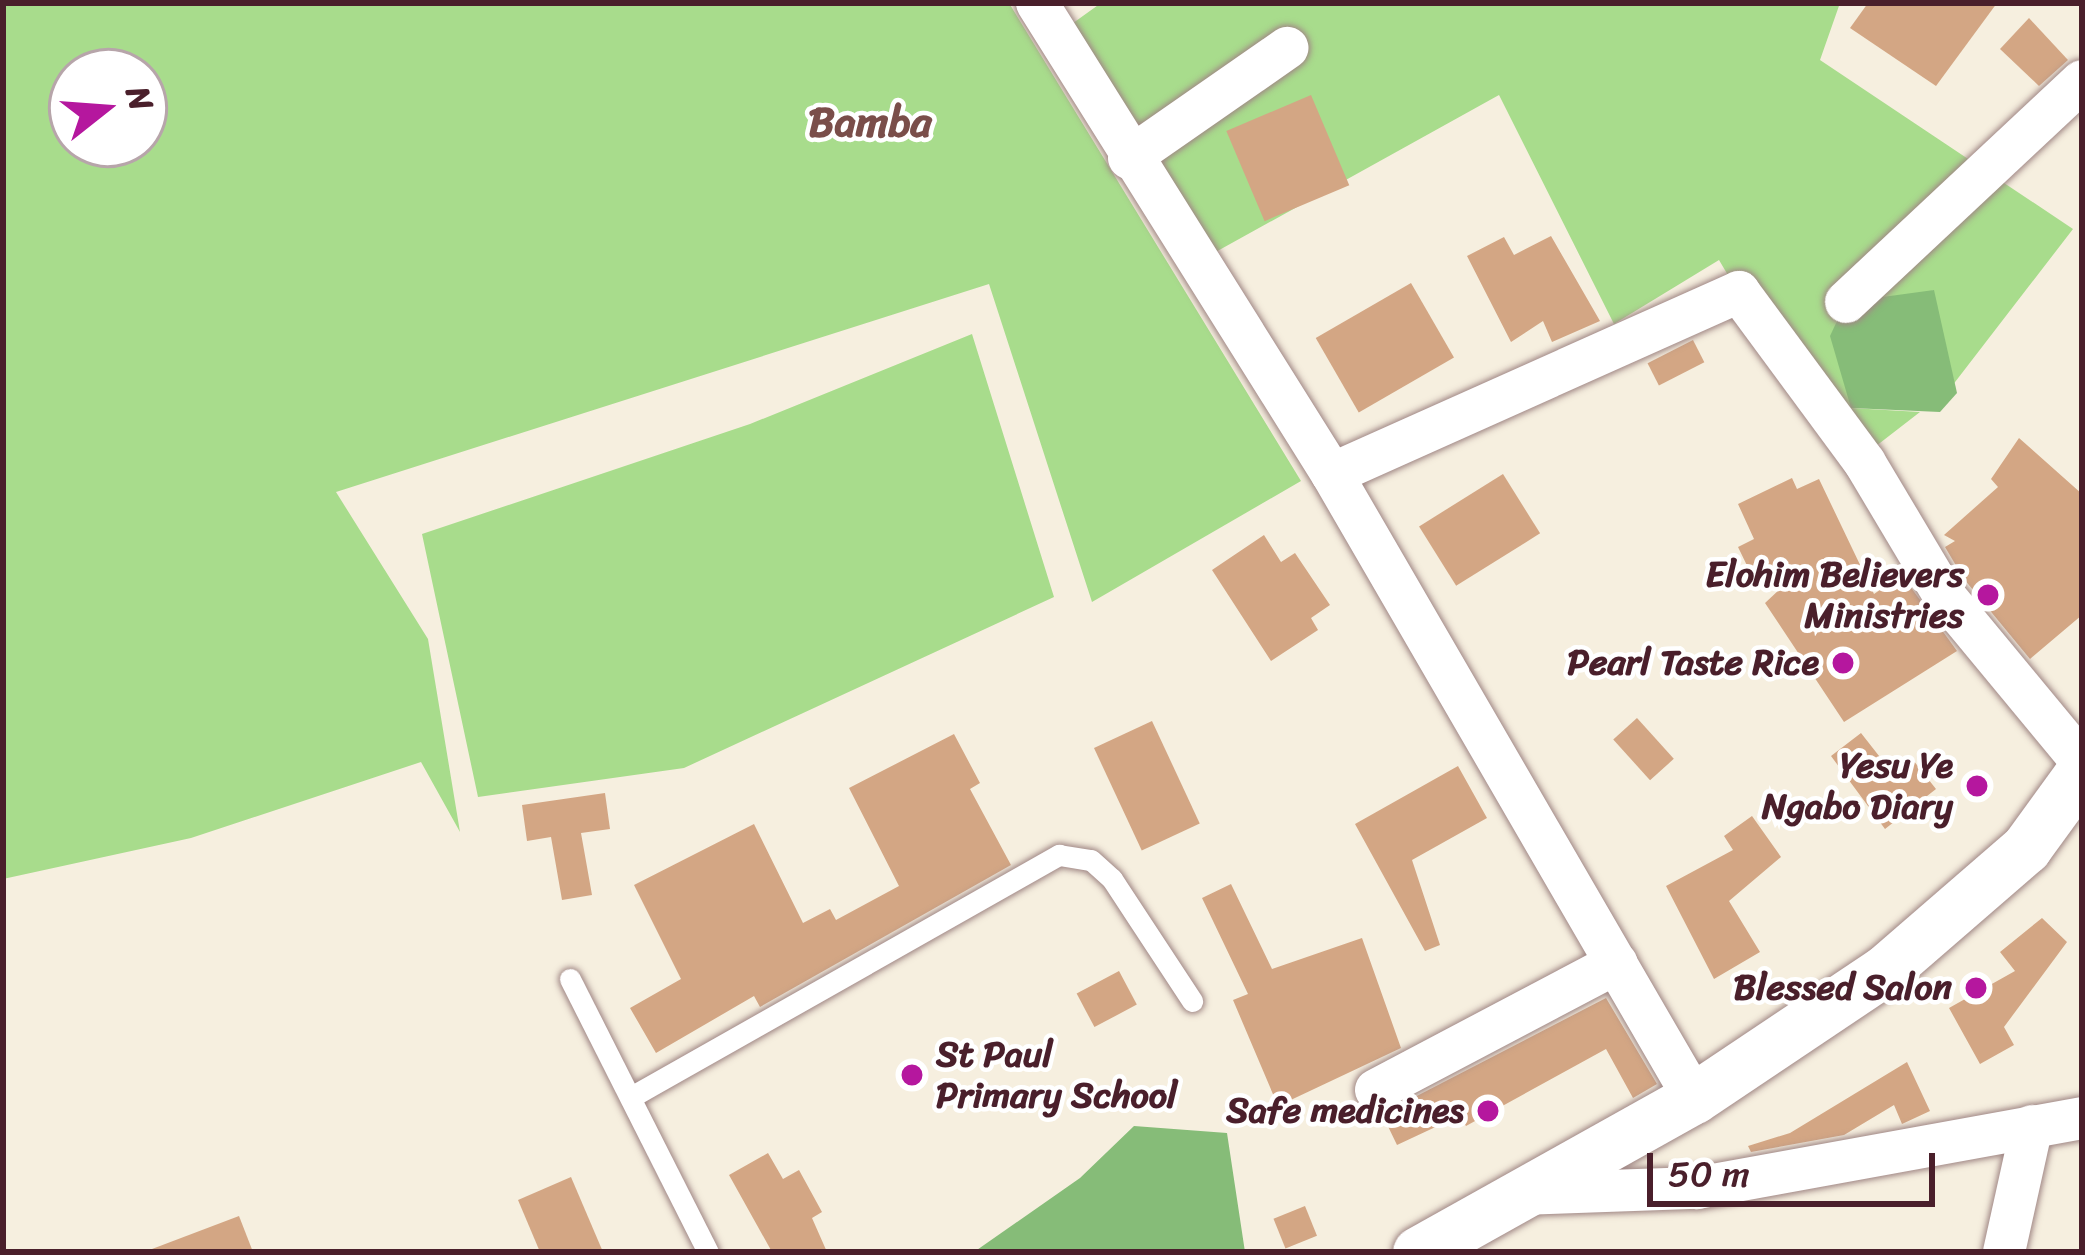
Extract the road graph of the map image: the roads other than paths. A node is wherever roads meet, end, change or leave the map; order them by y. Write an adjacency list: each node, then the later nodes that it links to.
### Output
1 (1036, 3): 4 (street)
2 (1287, 48): 4 (street)
3 (2082, 82): 5 (street)
4 (1130, 158): 6 (street)
5 (1846, 302)
6 (1332, 474): 7 (street); 8 (street)
7 (2082, 766): 13 (street)
8 (1617, 963): 11 (street); 13 (street)
9 (571, 979): 12 (lane)
10 (1192, 1001): 12 (lane)
11 (1376, 1090)
12 (632, 1097): 17 (lane)
13 (1694, 1098): 16 (street)
14 (2082, 1118): 15 (street)
15 (2032, 1126): 16 (street); 19 (street)
16 (1514, 1194): 18 (street)
17 (708, 1252)
18 (1418, 1252)
19 (2004, 1252)

